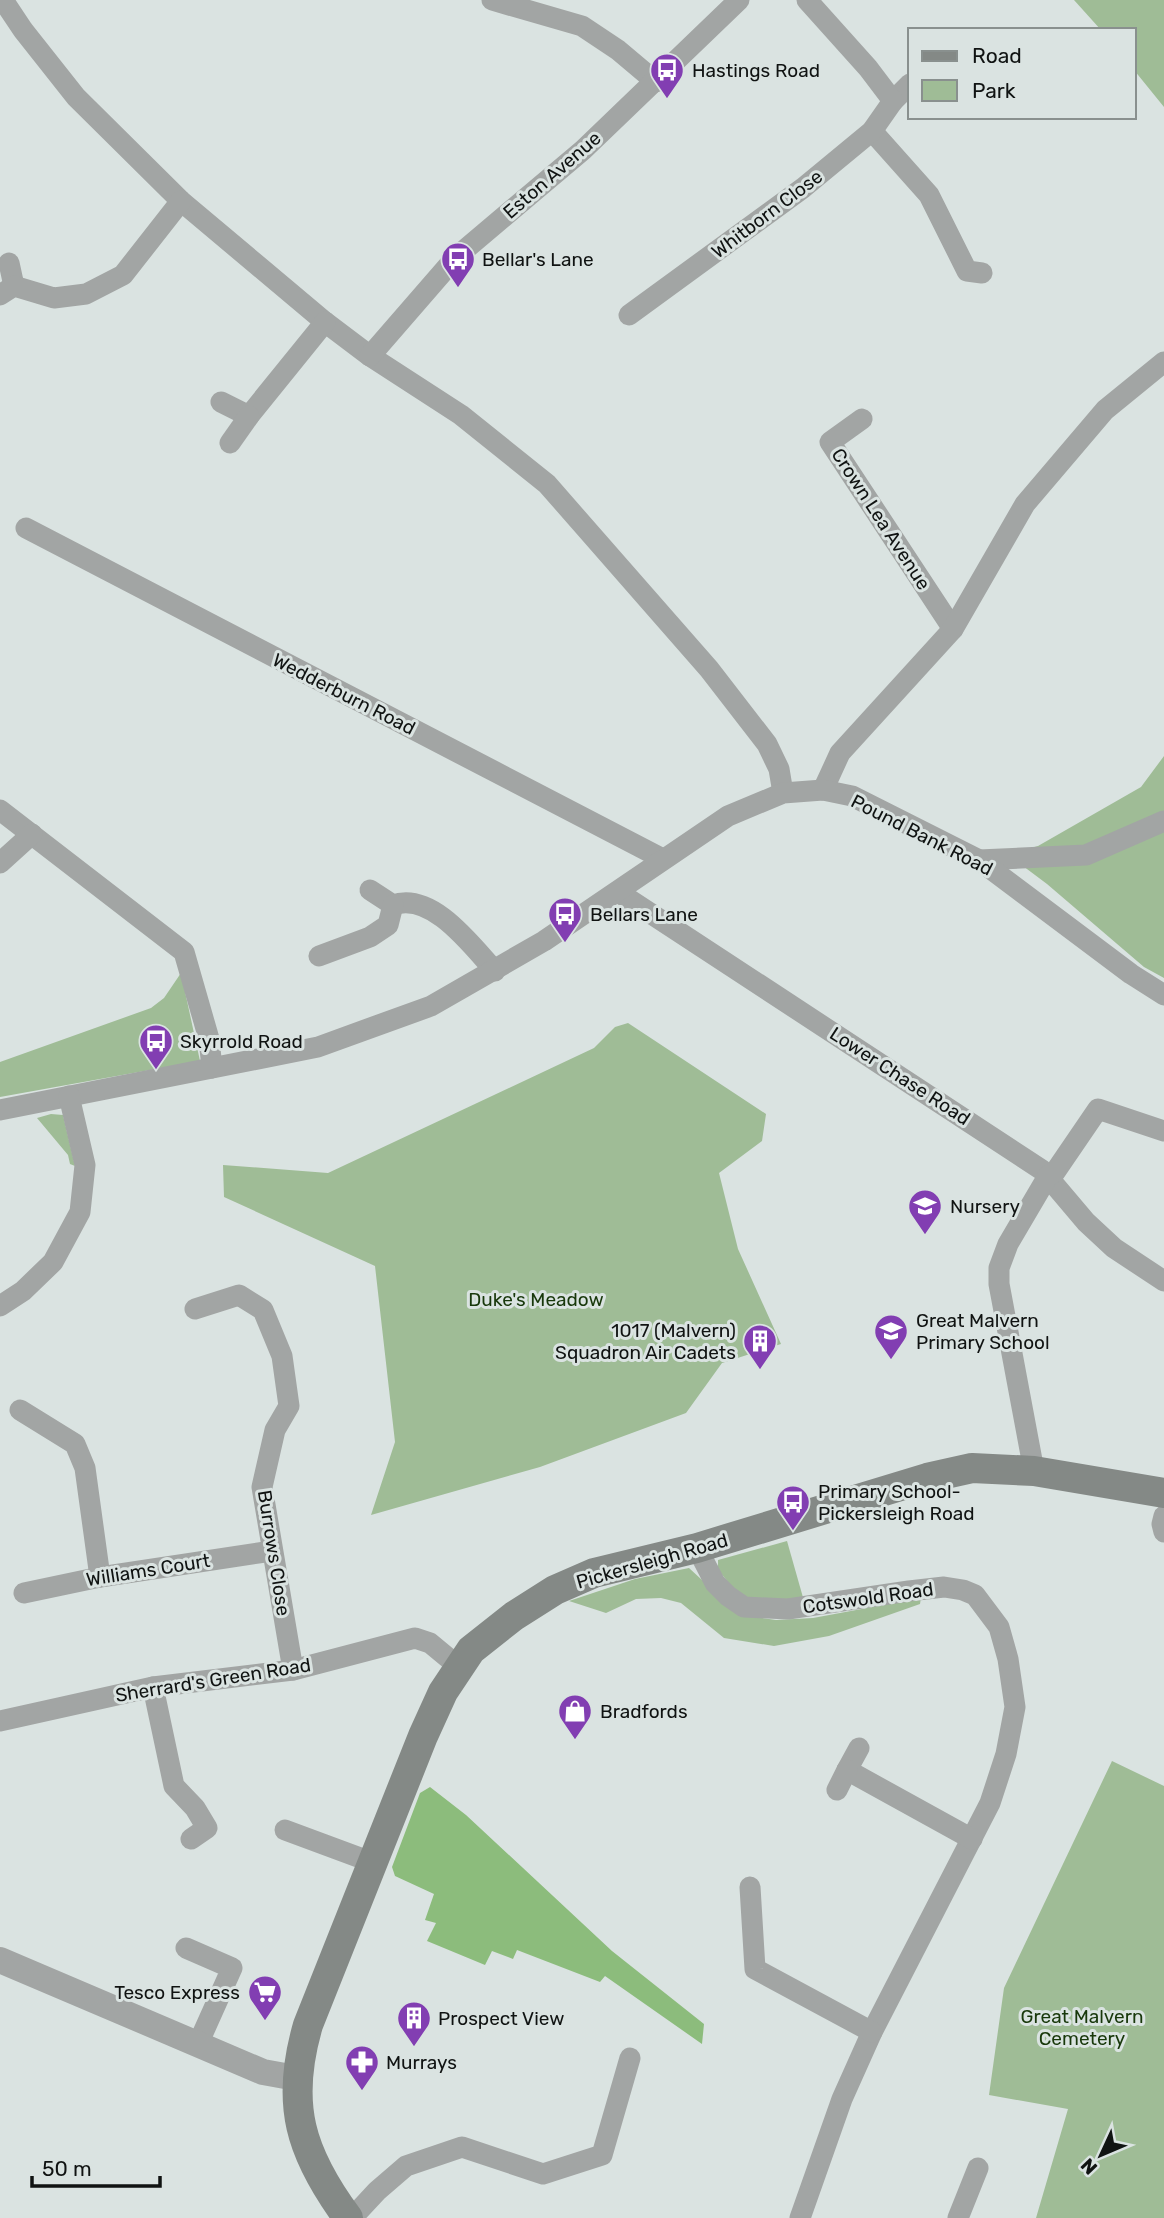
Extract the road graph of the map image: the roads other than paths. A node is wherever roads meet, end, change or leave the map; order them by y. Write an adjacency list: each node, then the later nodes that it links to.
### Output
1 (3, 0): 9 (street)
2 (492, 0): 5 (street)
3 (739, 0): 5 (street, Eston Avenue)
4 (807, 0): 7 (street)
5 (656, 82): 15 (street, Eston Avenue)
6 (908, 86): 7 (street, Whitborn Close)
7 (893, 101): 8 (street, Whitborn Close)
8 (872, 131): 11 (street); 13 (street, Whitborn Close)
9 (181, 201): 12 (street); 14 (street)
10 (9, 263): 12 (street)
11 (968, 276)
12 (7, 291)
13 (629, 315)
14 (325, 322): 15 (street); 18 (street)
15 (370, 356): 24 (street)
16 (1164, 362): 22 (street)
17 (222, 402): 18 (street)
18 (249, 416): 20 (street)
19 (862, 419): 22 (street, Crown Lea Avenue)
20 (230, 443)
21 (26, 527): 28 (street, Wedderburn Road)
22 (953, 629): 23 (street)
23 (823, 790): 24 (street, Pound Bank Road); 29 (street, Pound Bank Road)
24 (783, 793): 28 (street, Pound Bank Road)
25 (0, 810): 27 (street)
26 (1164, 821): 29 (street)
27 (32, 834): 30 (street); 37 (street)
28 (663, 859): 32 (street, Pound Bank Road)
29 (979, 860): 36 (street, Pound Bank Road)
30 (0, 863)
31 (370, 890): 33 (street)
32 (618, 891): 35 (street, Pound Bank Road); 41 (street, Lower Chase Road)
33 (394, 905): 34 (street); 35 (street)
34 (319, 956)
35 (495, 971): 37 (street, Pound Bank Road)
36 (1164, 995)
37 (212, 1068): 38 (street, Pound Bank Road)
38 (69, 1096): 39 (street, Pound Bank Road); 43 (street)
39 (0, 1110)
40 (1164, 1130): 41 (street)
41 (1048, 1176): 42 (street, Lower Chase Road); 46 (street)
42 (1164, 1281)
43 (0, 1306)
44 (195, 1309): 51 (street, Burrows Close)
45 (20, 1410): 52 (street)
46 (1034, 1471): 47 (main road, Pickersleigh Road); 50 (main road, Pickersleigh Road)
47 (1164, 1493)
48 (1164, 1516): 49 (street)
49 (1164, 1532)
50 (697, 1548): 54 (main road, Pickersleigh Road); 63 (street, Cotswold Road)
51 (272, 1551): 52 (street, Williams Court); 55 (street, Burrows Close)
52 (100, 1577): 53 (street, Williams Court)
53 (24, 1593)
54 (459, 1667): 55 (street, Sherrard's Green Road); 64 (main road, Pickersleigh Road)
55 (293, 1670): 56 (street, Sherrard's Green Road)
56 (153, 1687): 57 (street, Sherrard's Green Road); 62 (street)
57 (0, 1721)
58 (859, 1748): 59 (street)
59 (847, 1770): 60 (street); 63 (street)
60 (837, 1790)
61 (285, 1830): 64 (street)
62 (191, 1839)
63 (972, 1839): 68 (street, Cotswold Road)
64 (374, 1863): 71 (main road, Pickersleigh Road)
65 (750, 1887): 68 (street)
66 (186, 1948): 69 (street)
67 (0, 1960): 69 (street)
68 (872, 2032): 74 (street, Cotswold Road)
69 (198, 2044): 71 (street)
70 (630, 2058): 73 (street)
71 (296, 2078): 73 (main road, Pickersleigh Road)
72 (978, 2168): 75 (street)
73 (350, 2218)
74 (800, 2218)
75 (958, 2218)

